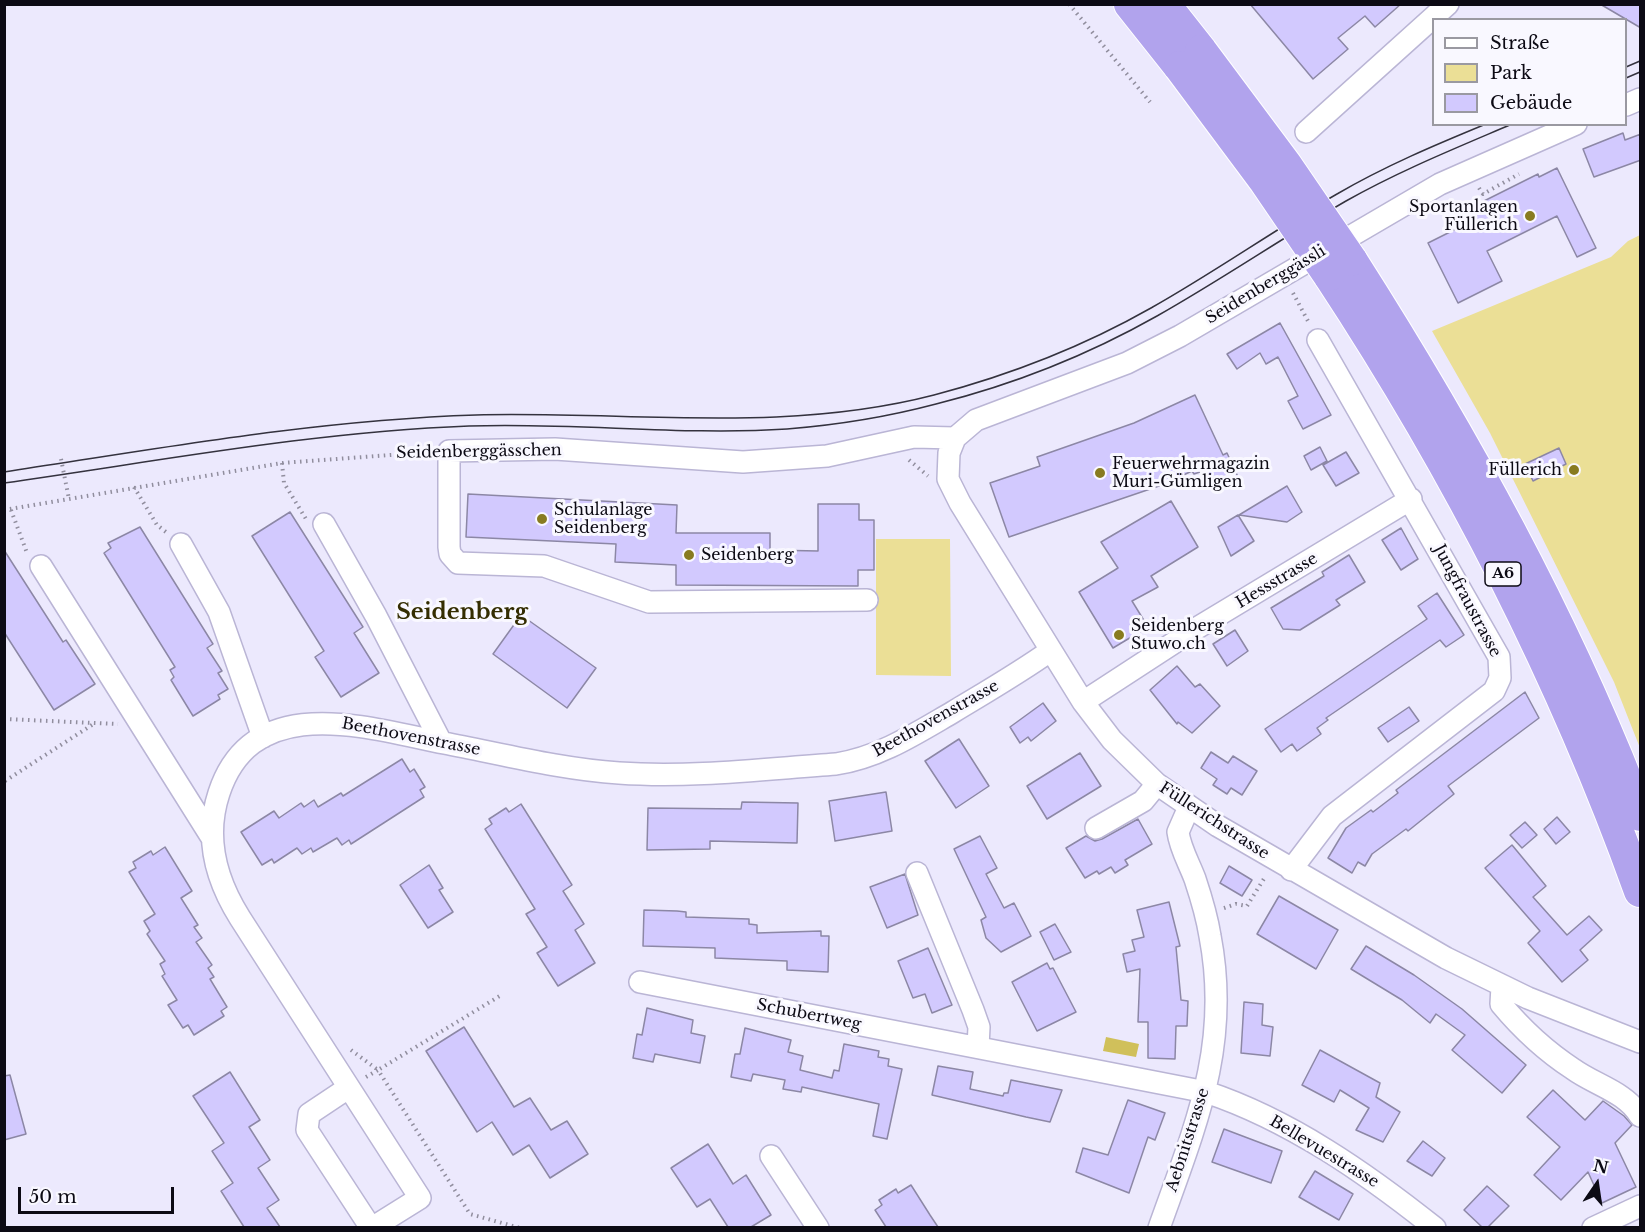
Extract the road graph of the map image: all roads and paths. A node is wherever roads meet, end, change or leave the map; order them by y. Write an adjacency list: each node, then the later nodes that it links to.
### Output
1 (1069, 4): 9 (path)
2 (1130, 4): 7 (highway, A6)
3 (1164, 4): 7 (highway, A6)
4 (1448, 4): 5 (street)
5 (1432, 18)
6 (1432, 18): 12 (street)
7 (1190, 59): 13 (highway, A6, bridge)
8 (1641, 99): 10 (street)
9 (1150, 102)
10 (1627, 105)
11 (1571, 126): 16 (street, Seidenberggässli)
12 (1306, 132)
13 (1340, 267): 42 (highway, A6); 48 (highway, A6)
14 (1288, 283): 15 (path)
15 (1318, 340): 24 (street, Jungfraustrasse)
16 (955, 438): 17 (street, Seidenberggässchen); 32 (street, Füllerichstrasse)
17 (449, 451): 19 (path, Seidenberggässchen); 31 (street)
18 (61, 459): 20 (path)
19 (282, 463): 22 (path, Seidenberggässchen); 29 (path)
20 (66, 483): 21 (path); 23 (path)
21 (59, 484)
22 (134, 487): 23 (path, Seidenberggässchen); 28 (path)
23 (69, 499): 26 (path, Seidenberggässchen)
24 (1411, 499): 33 (street, Hessstrasse); 46 (street, Jungfraustrasse)
25 (4, 510): 26 (path, Seidenberggässchen)
26 (11, 510): 30 (path)
27 (324, 524): 29 (street)
28 (181, 544): 37 (street)
29 (335, 544): 38 (street)
30 (41, 566): 36 (street)
31 (867, 600)
32 (1050, 651): 33 (street, Füllerichstrasse); 38 (street, Beethovenstrasse)
33 (1083, 702): 40 (street, Füllerichstrasse)
34 (4, 719): 35 (path)
35 (96, 723): 36 (path); 39 (path)
36 (143, 725): 44 (street)
37 (263, 737): 38 (street, Beethovenstrasse); 44 (street, Beethovenstrasse)
38 (441, 742)
39 (5, 781)
40 (1157, 784): 41 (street, Füllerichstrasse); 43 (street)
41 (1189, 807): 45 (street, Füllerichstrasse); 57 (street, Aebnitstrasse)
42 (1641, 815)
43 (1096, 828)
44 (212, 838): 56 (street, Beethovenstrasse)
45 (1271, 858): 46 (street, Füllerichstrasse); 49 (path)
46 (1291, 870): 51 (street, Füllerichstrasse)
47 (917, 873): 54 (street)
48 (1641, 891)
49 (1217, 911)
50 (640, 982): 54 (street, Schubertweg)
51 (1502, 986): 53 (street, Füllerichstrasse); 58 (street)
52 (503, 994): 55 (path)
53 (1641, 1042)
54 (978, 1047): 57 (street, Schubertweg)
55 (378, 1070): 56 (path); 62 (path)
56 (348, 1088): 61 (street); 61 (street, Beethovenstrasse)
57 (1206, 1092): 64 (street, Aebnitstrasse); 65 (street, Bellevuestrasse)
58 (1641, 1116)
59 (771, 1156): 63 (street)
60 (1641, 1206): 66 (street)
61 (372, 1227)
62 (517, 1227)
63 (818, 1227)
64 (1159, 1227)
65 (1435, 1227)
66 (1593, 1227)

